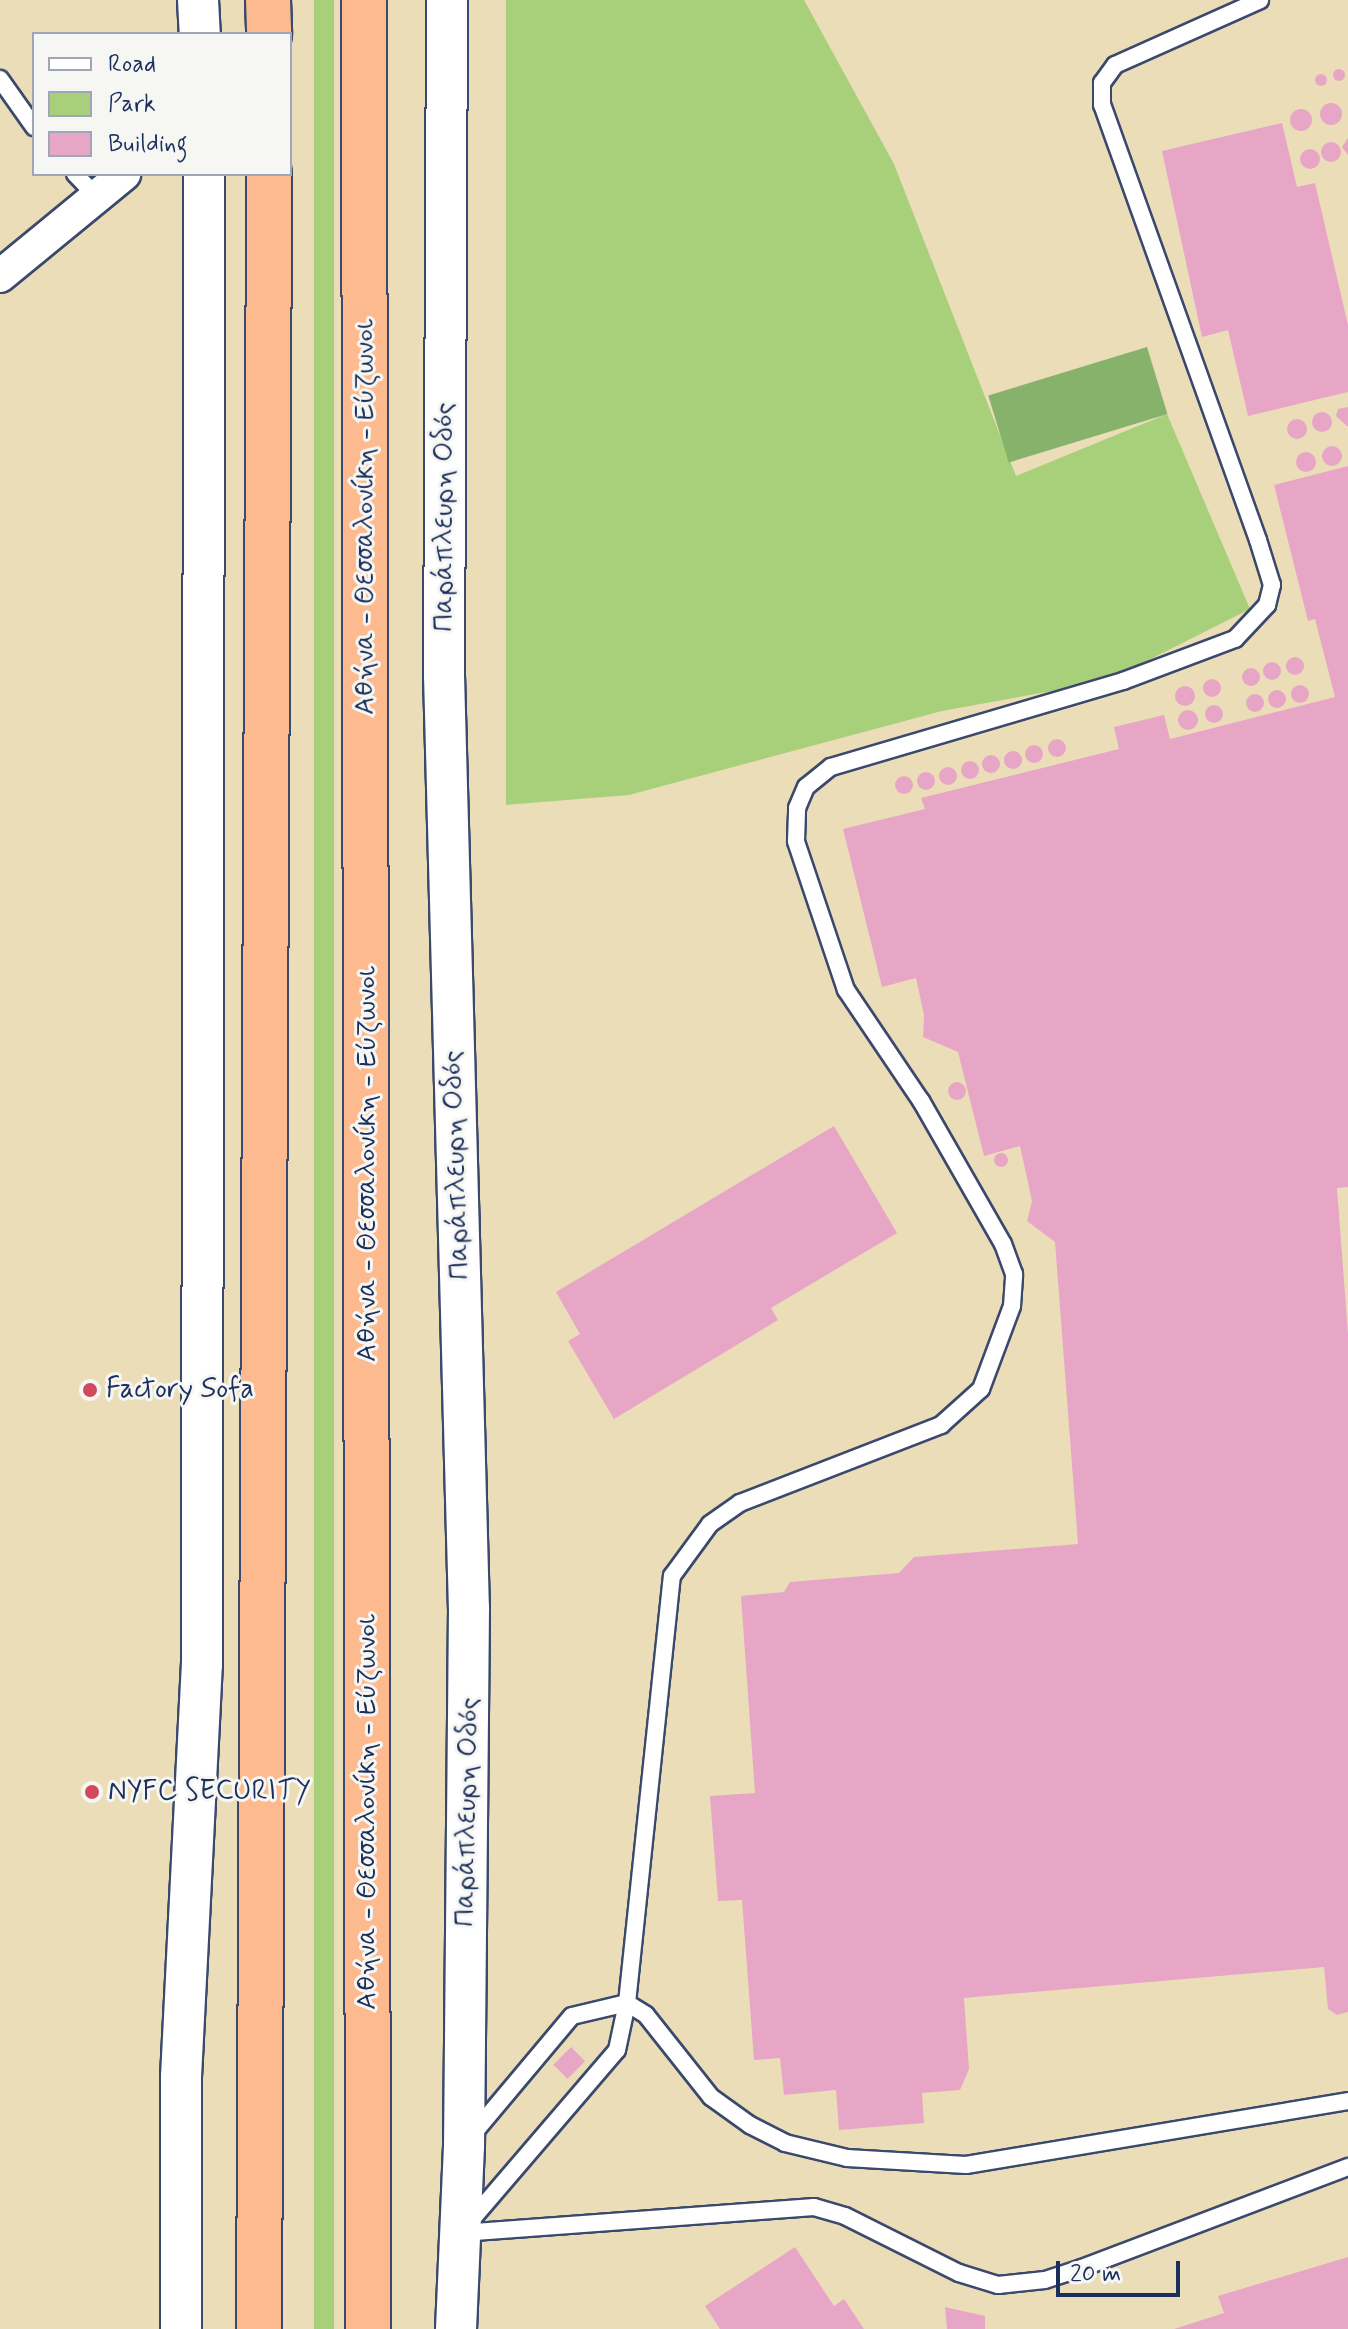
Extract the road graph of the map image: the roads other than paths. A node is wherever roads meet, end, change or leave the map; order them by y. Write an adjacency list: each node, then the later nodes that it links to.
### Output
1 (198, 0): 6 (street)
2 (268, 0): 7 (highway)
3 (364, 0): 23 (highway, Αθήνα - Θεσσαλονίκη - Εύζωνοι)
4 (447, 0): 18 (street, Παράπλευρη Οδός)
5 (1260, 0): 16 (lane)
6 (200, 32)
7 (269, 32)
8 (0, 79): 9 (lane)
9 (32, 124)
10 (77, 176): 14 (lane)
11 (122, 176): 14 (street)
12 (204, 176): 21 (street)
13 (269, 176): 22 (highway)
14 (97, 197): 15 (street)
15 (0, 276)
16 (627, 2003): 17 (lane); 18 (lane); 20 (lane)
17 (1348, 2101)
18 (464, 2146): 20 (street, Παράπλευρη Οδός)
19 (1348, 2167): 20 (lane)
20 (461, 2233): 24 (street, Παράπλευρη Οδός)
21 (181, 2329)
22 (259, 2329)
23 (368, 2329)
24 (456, 2329)

